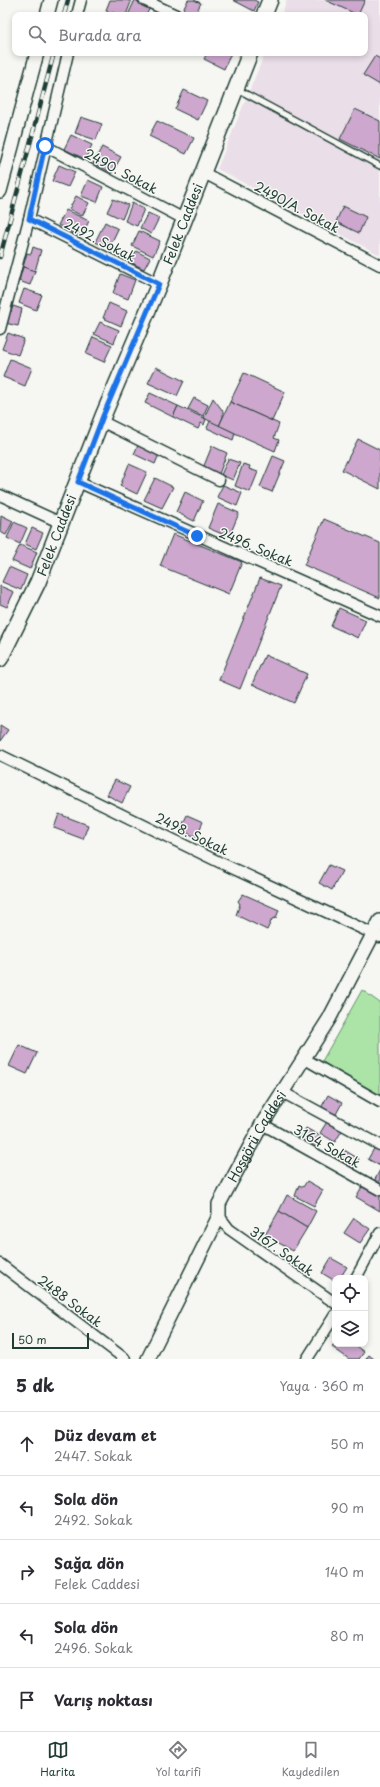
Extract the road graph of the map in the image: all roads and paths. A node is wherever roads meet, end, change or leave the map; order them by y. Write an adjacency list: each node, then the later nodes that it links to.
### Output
1 (51, 0): 4 (street)
2 (81, 0): 5 (street)
3 (144, 0): 6 (street)
4 (48, 12)
5 (79, 12)
6 (170, 12)
7 (36, 56): 14 (street)
8 (67, 56): 11 (street)
9 (249, 56): 10 (main road, Felek Caddesi)
10 (237, 88): 12 (lane); 13 (main road, Felek Caddesi)
11 (45, 146): 15 (street); 16 (street, 2490. Sokak)
12 (380, 166)
13 (202, 172): 16 (main road, Felek Caddesi); 17 (street, 2490/A. Sokak)
14 (0, 191)
15 (29, 219): 18 (street, 2492. Sokak); 19 (street)
16 (184, 219): 18 (main road, Felek Caddesi)
17 (380, 265)
18 (159, 284): 20 (main road, Felek Caddesi)
19 (0, 329)
20 (101, 421): 21 (street); 22 (main road, Felek Caddesi)
21 (219, 480)
22 (78, 482): 24 (main road, Felek Caddesi); 25 (street, 2496. Sokak)
23 (0, 495): 24 (street)
24 (61, 523): 26 (main road, Felek Caddesi)
25 (380, 616)
26 (0, 659)
27 (0, 755): 29 (street, 2498. Sokak)
28 (380, 921): 29 (street, Hoşgörü Caddesi)
29 (377, 935): 30 (street, Hoşgörü Caddesi)
30 (305, 1059): 31 (street, Hoşgörü Caddesi); 32 (street)
31 (282, 1092): 33 (street, Hoşgörü Caddesi); 34 (street)
32 (380, 1102)
33 (262, 1124): 35 (street, 3164 Sokak); 36 (street, Hoşgörü Caddesi)
34 (380, 1145)
35 (380, 1190)
36 (218, 1216): 40 (street, 3167. Sokak); 43 (street, Hoşgörü Caddesi)
37 (380, 1233): 39 (street)
38 (0, 1264): 42 (street, 2488 Sokak)
39 (358, 1275)
40 (332, 1301)
41 (332, 1320): 44 (street)
42 (125, 1359)
43 (148, 1359)
44 (307, 1359)

